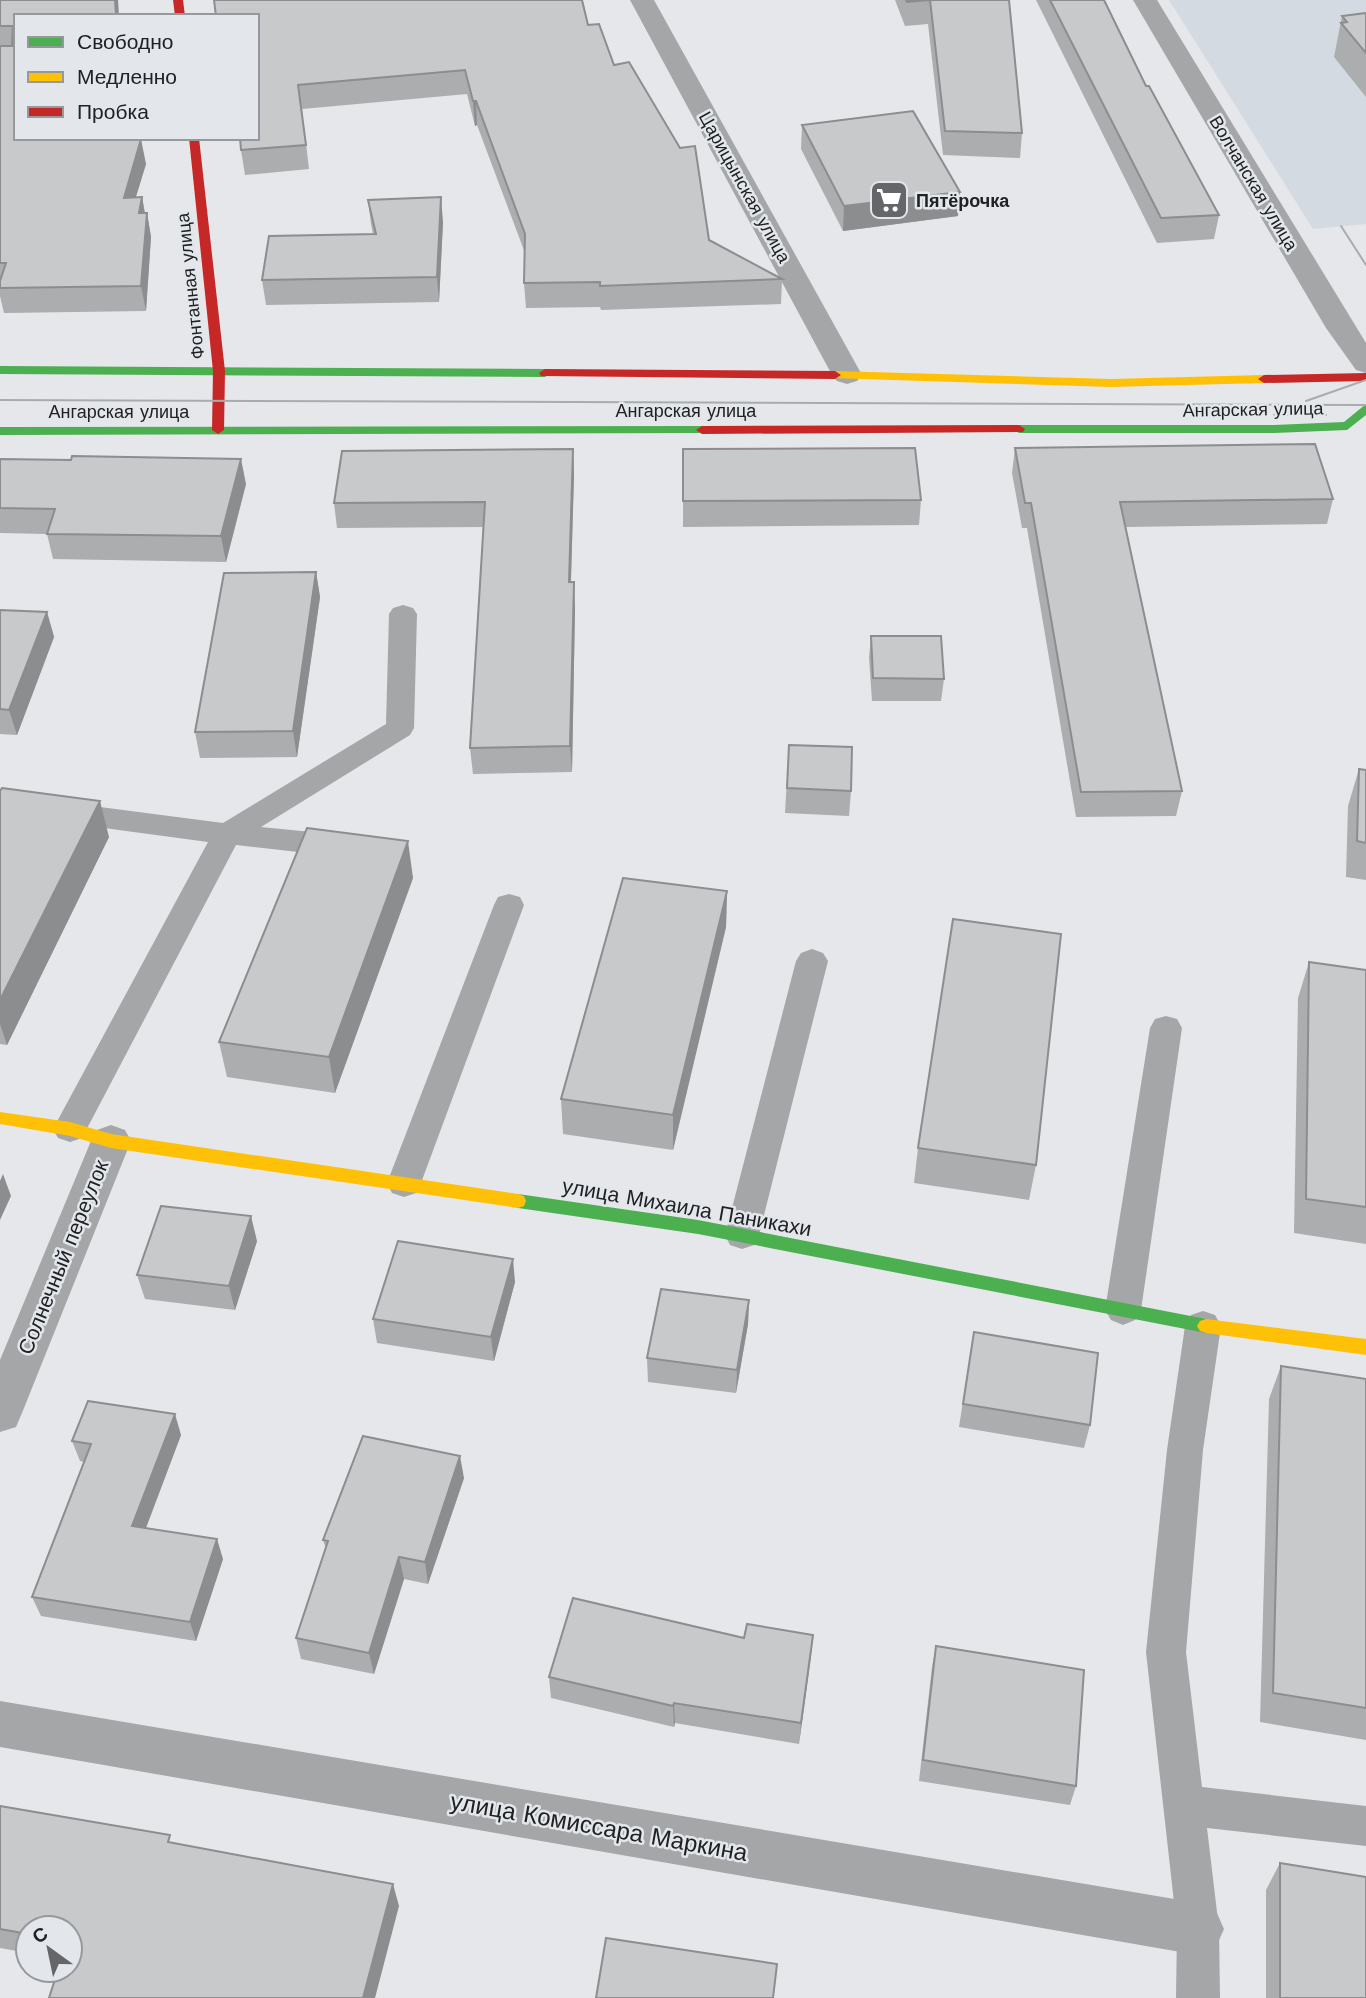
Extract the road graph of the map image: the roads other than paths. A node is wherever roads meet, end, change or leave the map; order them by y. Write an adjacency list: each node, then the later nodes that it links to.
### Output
1 (642, 0): 7 (street, Царицынская улица)
2 (1145, 0): 4 (street, Волчанская улица)
3 (194, 140): 6 (main road, Фонтанная улица)
4 (1366, 364)
5 (0, 370): 6 (main road, Ангарская улица)
6 (219, 371): 7 (main road, Ангарская улица); 11 (main road, Фонтанная улица)
7 (847, 375): 8 (main road, Ангарская улица)
8 (1366, 377)
9 (1360, 420): 11 (main road, Ангарская улица)
10 (0, 430): 11 (main road, Ангарская улица)
11 (218, 430)
12 (403, 614): 14 (lane)
13 (0, 804): 14 (lane)
14 (227, 834): 15 (lane); 20 (lane)
15 (369, 849)
16 (509, 905): 22 (lane)
17 (812, 961): 23 (lane)
18 (1166, 1028): 24 (lane)
19 (0, 1118): 20 (main road, улица Михаила Паникахи)
20 (69, 1129): 21 (main road, улица Михаила Паникахи)
21 (111, 1141): 22 (main road, улица Михаила Паникахи); 27 (street, Солнечный переулок)
22 (404, 1183): 23 (main road, улица Михаила Паникахи)
23 (742, 1236): 24 (main road, улица Михаила Паникахи)
24 (1123, 1310): 25 (main road, улица Михаила Паникахи)
25 (1203, 1326): 26 (main road, улица Михаила Паникахи); 29 (lane)
26 (1366, 1347)
27 (0, 1413)
28 (0, 1724): 31 (street, улица Комиссара Маркина)
29 (1183, 1805): 30 (lane); 31 (lane)
30 (1366, 1826)
31 (1198, 1929): 32 (lane)
32 (1198, 1998)

